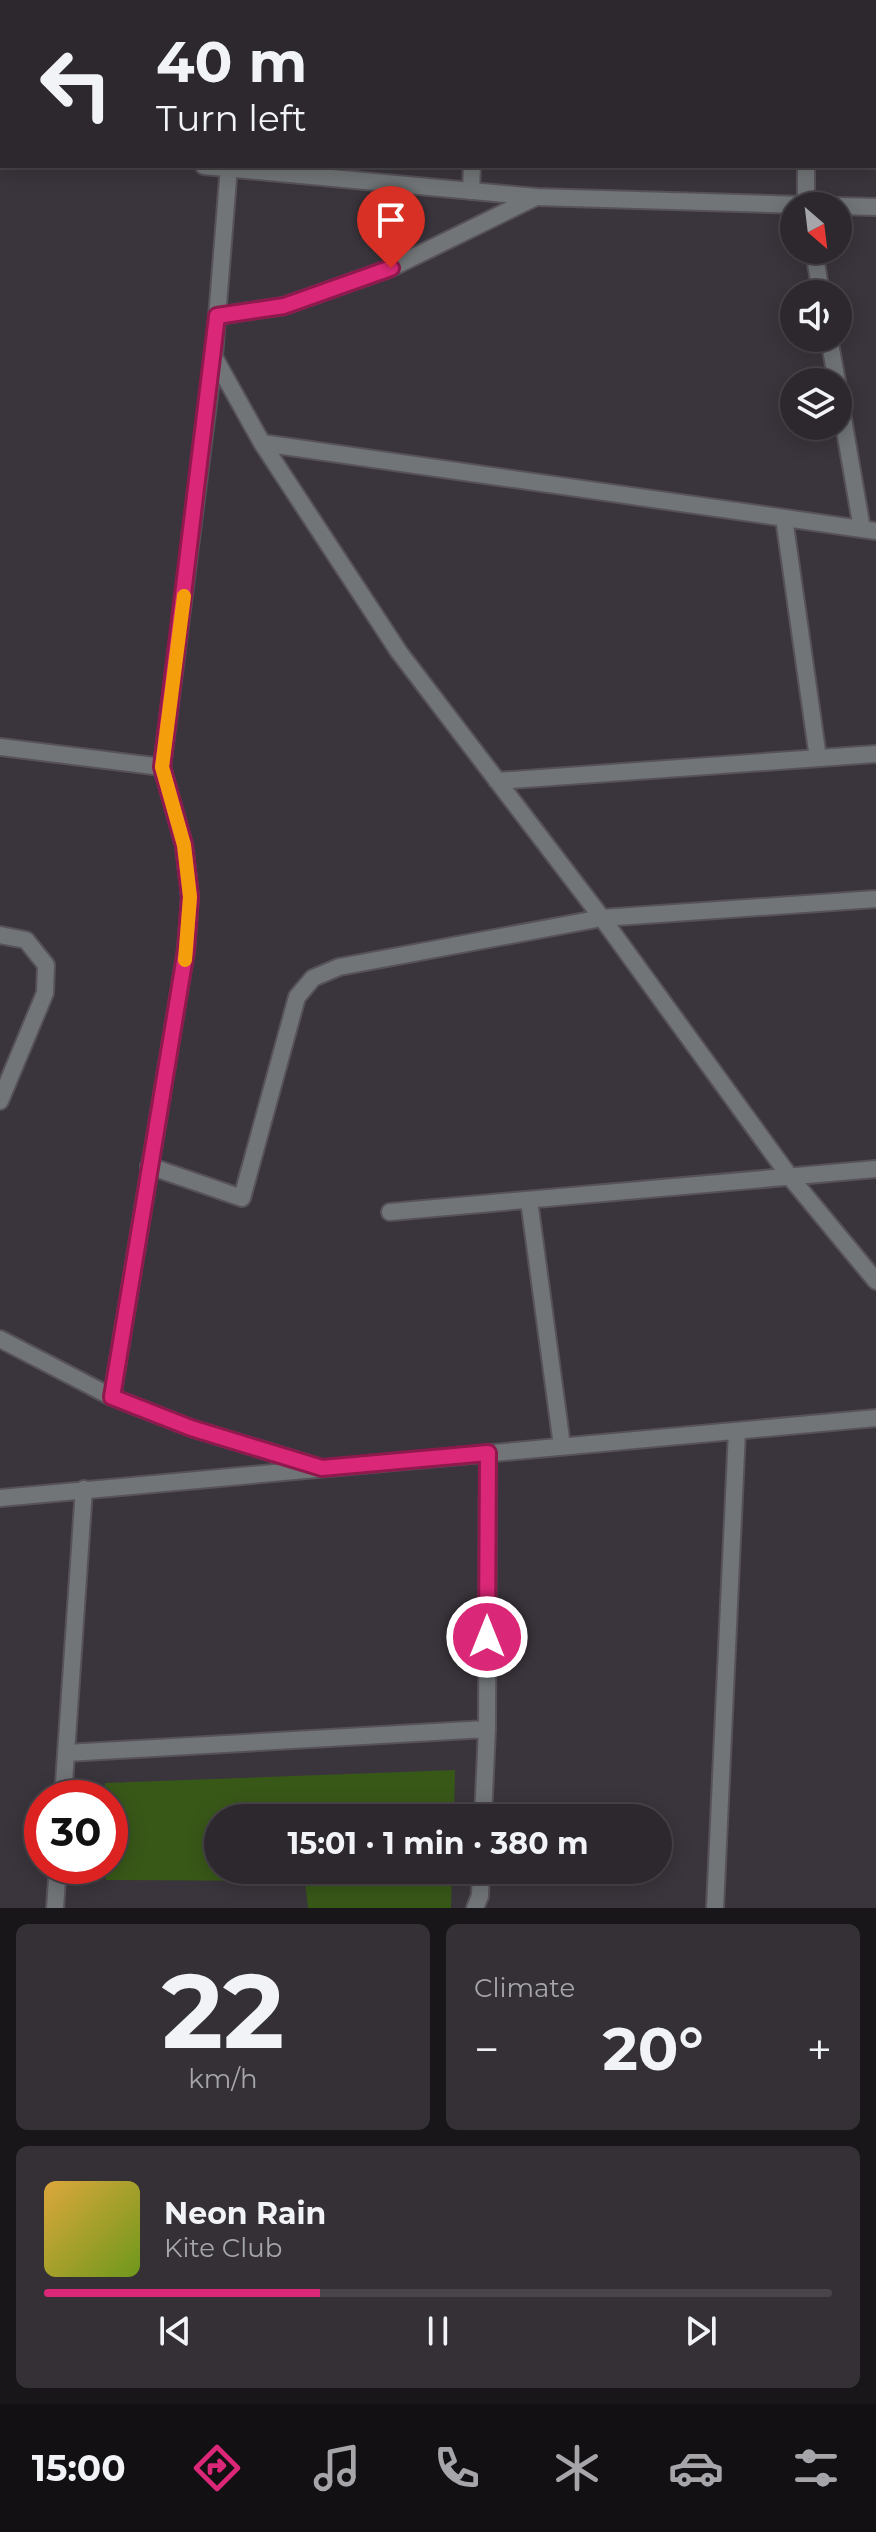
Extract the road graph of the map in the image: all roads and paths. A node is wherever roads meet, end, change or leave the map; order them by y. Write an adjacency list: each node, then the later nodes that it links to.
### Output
1 (229, 168): 11 (street)
2 (239, 168): 5 (street)
3 (472, 168): 5 (street)
4 (806, 168): 6 (street)
5 (471, 191): 7 (street)
6 (806, 192)
7 (536, 197): 8 (street); 11 (street)
8 (780, 205)
9 (852, 206): 10 (street)
10 (876, 207)
11 (217, 316): 12 (street)
12 (214, 356): 14 (street); 20 (street)
13 (849, 440): 16 (street)
14 (262, 443): 15 (street); 21 (street)
15 (784, 518): 16 (street); 19 (street)
16 (869, 530)
17 (0, 747): 20 (street)
18 (876, 754): 19 (street)
19 (818, 758): 21 (street)
20 (162, 767): 26 (street)
21 (497, 781): 23 (street)
22 (876, 899): 23 (street)
23 (602, 918): 26 (street); 28 (street)
24 (0, 935): 25 (street)
25 (0, 1101)
26 (149, 1166): 33 (street)
27 (876, 1169): 28 (street)
28 (790, 1177): 29 (street); 31 (street)
29 (529, 1200): 30 (street); 36 (street)
30 (390, 1212)
31 (876, 1281)
32 (0, 1339): 33 (street)
33 (112, 1397): 38 (street)
34 (876, 1418): 35 (street)
35 (737, 1431): 36 (street); 49 (street)
36 (562, 1446): 37 (street)
37 (488, 1453): 38 (street); 41 (street)
38 (322, 1468): 39 (street)
39 (84, 1489): 40 (street); 42 (street)
40 (0, 1498)
41 (487, 1729): 42 (street); 44 (street)
42 (66, 1753): 43 (street)
43 (64, 1780)
44 (484, 1804)
45 (57, 1884): 47 (street)
46 (480, 1884): 48 (street)
47 (55, 1908)
48 (475, 1908)
49 (715, 1908)

